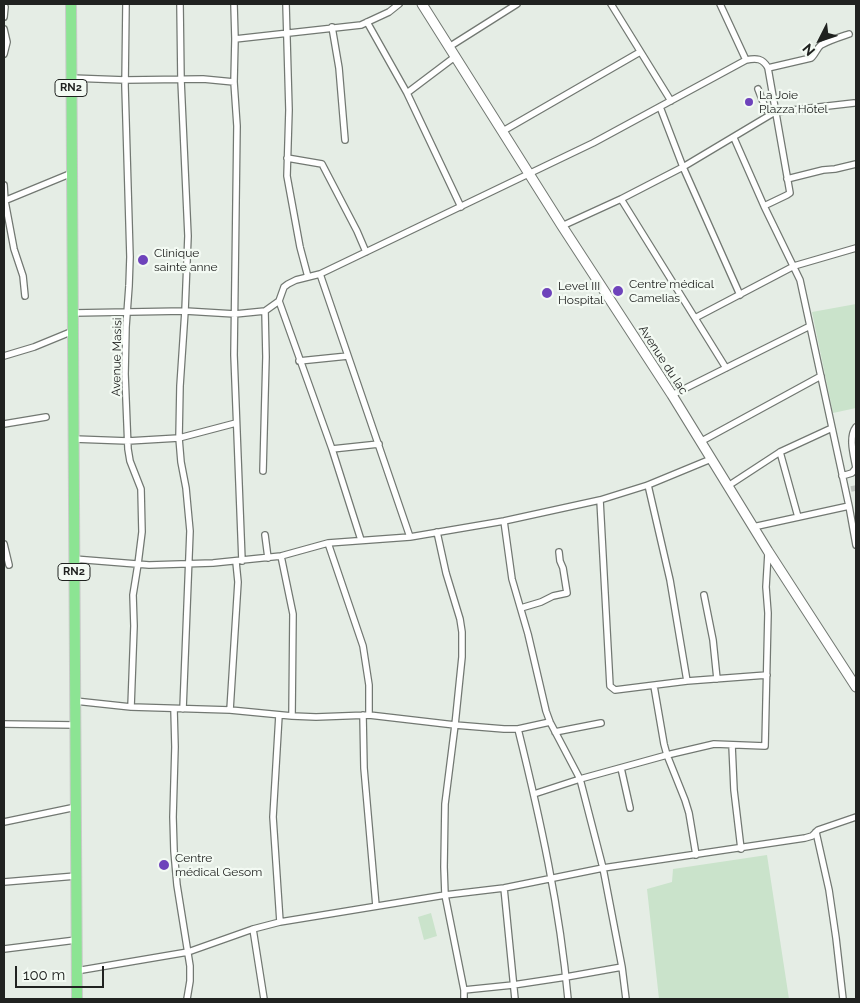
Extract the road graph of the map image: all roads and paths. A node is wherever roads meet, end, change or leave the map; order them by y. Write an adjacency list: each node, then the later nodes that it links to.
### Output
1 (4, 4): 12 (street)
2 (71, 4): 25 (highway, RN2)
3 (126, 4): 26 (street, Avenue Masisi)
4 (180, 4): 27 (street)
5 (234, 4): 18 (street)
6 (286, 4): 16 (street)
7 (399, 4): 13 (street)
8 (422, 4): 19 (main road, Avenue du lac)
9 (517, 4): 19 (street)
10 (611, 4): 20 (street)
11 (720, 4): 23 (street)
12 (4, 16)
13 (367, 22): 14 (street); 30 (street)
14 (332, 27): 16 (street); 37 (street)
15 (4, 29): 21 (street)
16 (286, 34): 18 (street); 38 (street)
17 (849, 34): 24 (street)
18 (236, 39): 28 (street)
19 (450, 47): 22 (main road, Avenue du lac)
20 (640, 52): 31 (street); 35 (street)
21 (4, 54)
22 (456, 56): 30 (street); 35 (main road, Avenue du lac)
23 (746, 60): 24 (street); 31 (street)
24 (768, 68): 34 (street)
25 (71, 78): 26 (street); 41 (highway, RN2)
26 (125, 80): 27 (street); 61 (street, Avenue Masisi)
27 (181, 80): 28 (street); 59 (street)
28 (234, 82): 62 (street)
29 (758, 89): 34 (street)
30 (407, 93): 48 (street)
31 (671, 102): 33 (street)
32 (854, 103): 34 (street)
33 (660, 107): 40 (street); 42 (street)
34 (773, 113): 36 (street); 43 (street)
35 (503, 131): 42 (main road, Avenue du lac)
36 (734, 138): 40 (street); 47 (street)
37 (345, 140)
38 (287, 158): 51 (street); 54 (street)
39 (856, 164): 43 (street)
40 (683, 167): 45 (street); 55 (street)
41 (72, 173): 46 (street); 60 (highway, RN2)
42 (529, 174): 48 (street); 49 (main road, Avenue du lac)
43 (787, 179): 47 (street)
44 (4, 185): 46 (street)
45 (621, 199): 49 (street); 63 (street)
46 (4, 201): 56 (street)
47 (764, 206): 52 (street)
48 (461, 207): 51 (street)
49 (562, 226): 71 (main road, Avenue du lac)
50 (856, 248): 52 (street)
51 (366, 252): 53 (street)
52 (794, 266): 55 (street); 64 (street)
53 (320, 274): 54 (street); 67 (street)
54 (308, 277): 57 (street)
55 (740, 295): 63 (street)
56 (24, 296)
57 (278, 301): 58 (street); 68 (street)
58 (265, 311): 62 (street); 86 (street)
59 (185, 312): 61 (street); 62 (street); 77 (street)
60 (73, 313): 61 (street); 65 (highway, RN2)
61 (128, 313): 79 (street, Avenue Masisi)
62 (235, 314): 73 (street)
63 (695, 318): 69 (street)
64 (810, 326): 69 (street); 70 (street)
65 (73, 332): 66 (street); 78 (highway, RN2)
66 (4, 356)
67 (348, 356): 68 (street); 81 (street)
68 (299, 361): 82 (street)
69 (726, 368): 71 (street)
70 (821, 376): 76 (street); 80 (street)
71 (672, 396): 80 (main road, Avenue du lac)
72 (46, 417): 74 (street)
73 (236, 423): 77 (street); 107 (street)
74 (4, 424)
75 (856, 427): 85 (street)
76 (832, 428): 83 (street); 87 (street)
77 (179, 438): 79 (street); 109 (street)
78 (74, 439): 79 (street); 106 (highway, RN2)
79 (128, 442): 108 (street, Avenue Masisi)
80 (700, 442): 84 (main road, Avenue du lac)
81 (379, 444): 82 (street); 97 (street)
82 (332, 449): 98 (street)
83 (780, 452): 89 (street); 92 (street)
84 (711, 459): 88 (street); 89 (main road, Avenue du lac)
85 (855, 470): 87 (street)
86 (263, 471)
87 (842, 476): 91 (street)
88 (648, 485): 90 (street); 115 (street)
89 (728, 486): 94 (main road, Avenue du lac)
90 (600, 500): 93 (street); 116 (street)
91 (849, 506): 92 (street); 101 (street)
92 (798, 517): 94 (street)
93 (504, 521): 95 (street); 112 (street)
94 (753, 527): 102 (main road, Avenue du lac)
95 (436, 532): 97 (street); 130 (street)
96 (265, 535): 105 (street)
97 (410, 537): 98 (street)
98 (361, 540): 99 (street)
99 (328, 543): 104 (street); 124 (street)
100 (4, 544): 110 (street)
101 (856, 545)
102 (768, 551): 113 (street); 117 (main road, Avenue du lac)
103 (559, 552): 112 (street)
104 (282, 556): 105 (street); 125 (street)
105 (268, 558): 107 (street)
106 (74, 559): 108 (street); 118 (highway, RN2)
107 (239, 561): 109 (street); 122 (street)
108 (138, 564): 109 (street); 119 (street, Avenue Masisi)
109 (189, 564): 121 (street)
110 (9, 565)
111 (704, 595): 114 (street)
112 (520, 608): 126 (street)
113 (767, 675): 114 (street); 133 (street)
114 (718, 679): 115 (street)
115 (687, 681): 116 (street)
116 (654, 686): 134 (street)
117 (856, 687)
118 (75, 701): 119 (street); 129 (highway, RN2)
119 (131, 707): 120 (street)
120 (174, 709): 121 (street); 156 (street)
121 (183, 709): 122 (street)
122 (230, 710): 123 (street)
123 (279, 715): 125 (street); 152 (street)
124 (366, 715): 125 (street); 130 (street); 151 (street)
125 (292, 716)
126 (550, 722): 131 (street); 132 (street)
127 (601, 723): 132 (street)
128 (4, 724): 129 (street)
129 (75, 725): 138 (highway, RN2)
130 (455, 726): 131 (street); 150 (street)
131 (518, 729): 137 (street)
132 (556, 732): 136 (street)
133 (732, 745): 134 (street); 143 (street)
134 (667, 755): 135 (street); 144 (street)
135 (621, 768): 136 (street); 139 (street)
136 (580, 779): 137 (street); 145 (street)
137 (534, 794): 147 (street)
138 (76, 808): 141 (street); 146 (highway, RN2)
139 (630, 808)
140 (856, 817): 142 (street)
141 (4, 822)
142 (816, 832): 143 (street); 169 (street)
143 (741, 849): 144 (street)
144 (696, 855): 145 (street)
145 (603, 868): 147 (street); 157 (street)
146 (76, 876): 148 (street); 154 (highway, RN2)
147 (551, 880): 149 (street); 159 (street)
148 (4, 882)
149 (504, 888): 150 (street); 160 (street)
150 (445, 895): 151 (street); 161 (street)
151 (376, 906): 152 (street)
152 (280, 922): 153 (street)
153 (253, 929): 156 (street); 164 (street)
154 (76, 940): 155 (street); 158 (highway, RN2)
155 (4, 949)
156 (188, 952): 158 (street); 163 (street)
157 (622, 967): 159 (street); 168 (street)
158 (76, 971): 162 (highway, RN2)
159 (566, 977): 160 (street); 167 (street)
160 (513, 985): 161 (street); 166 (street)
161 (464, 990): 165 (street)
162 (76, 999)
163 (187, 999)
164 (264, 999)
165 (464, 999)
166 (515, 999)
167 (568, 999)
168 (626, 999)
169 (843, 999)

